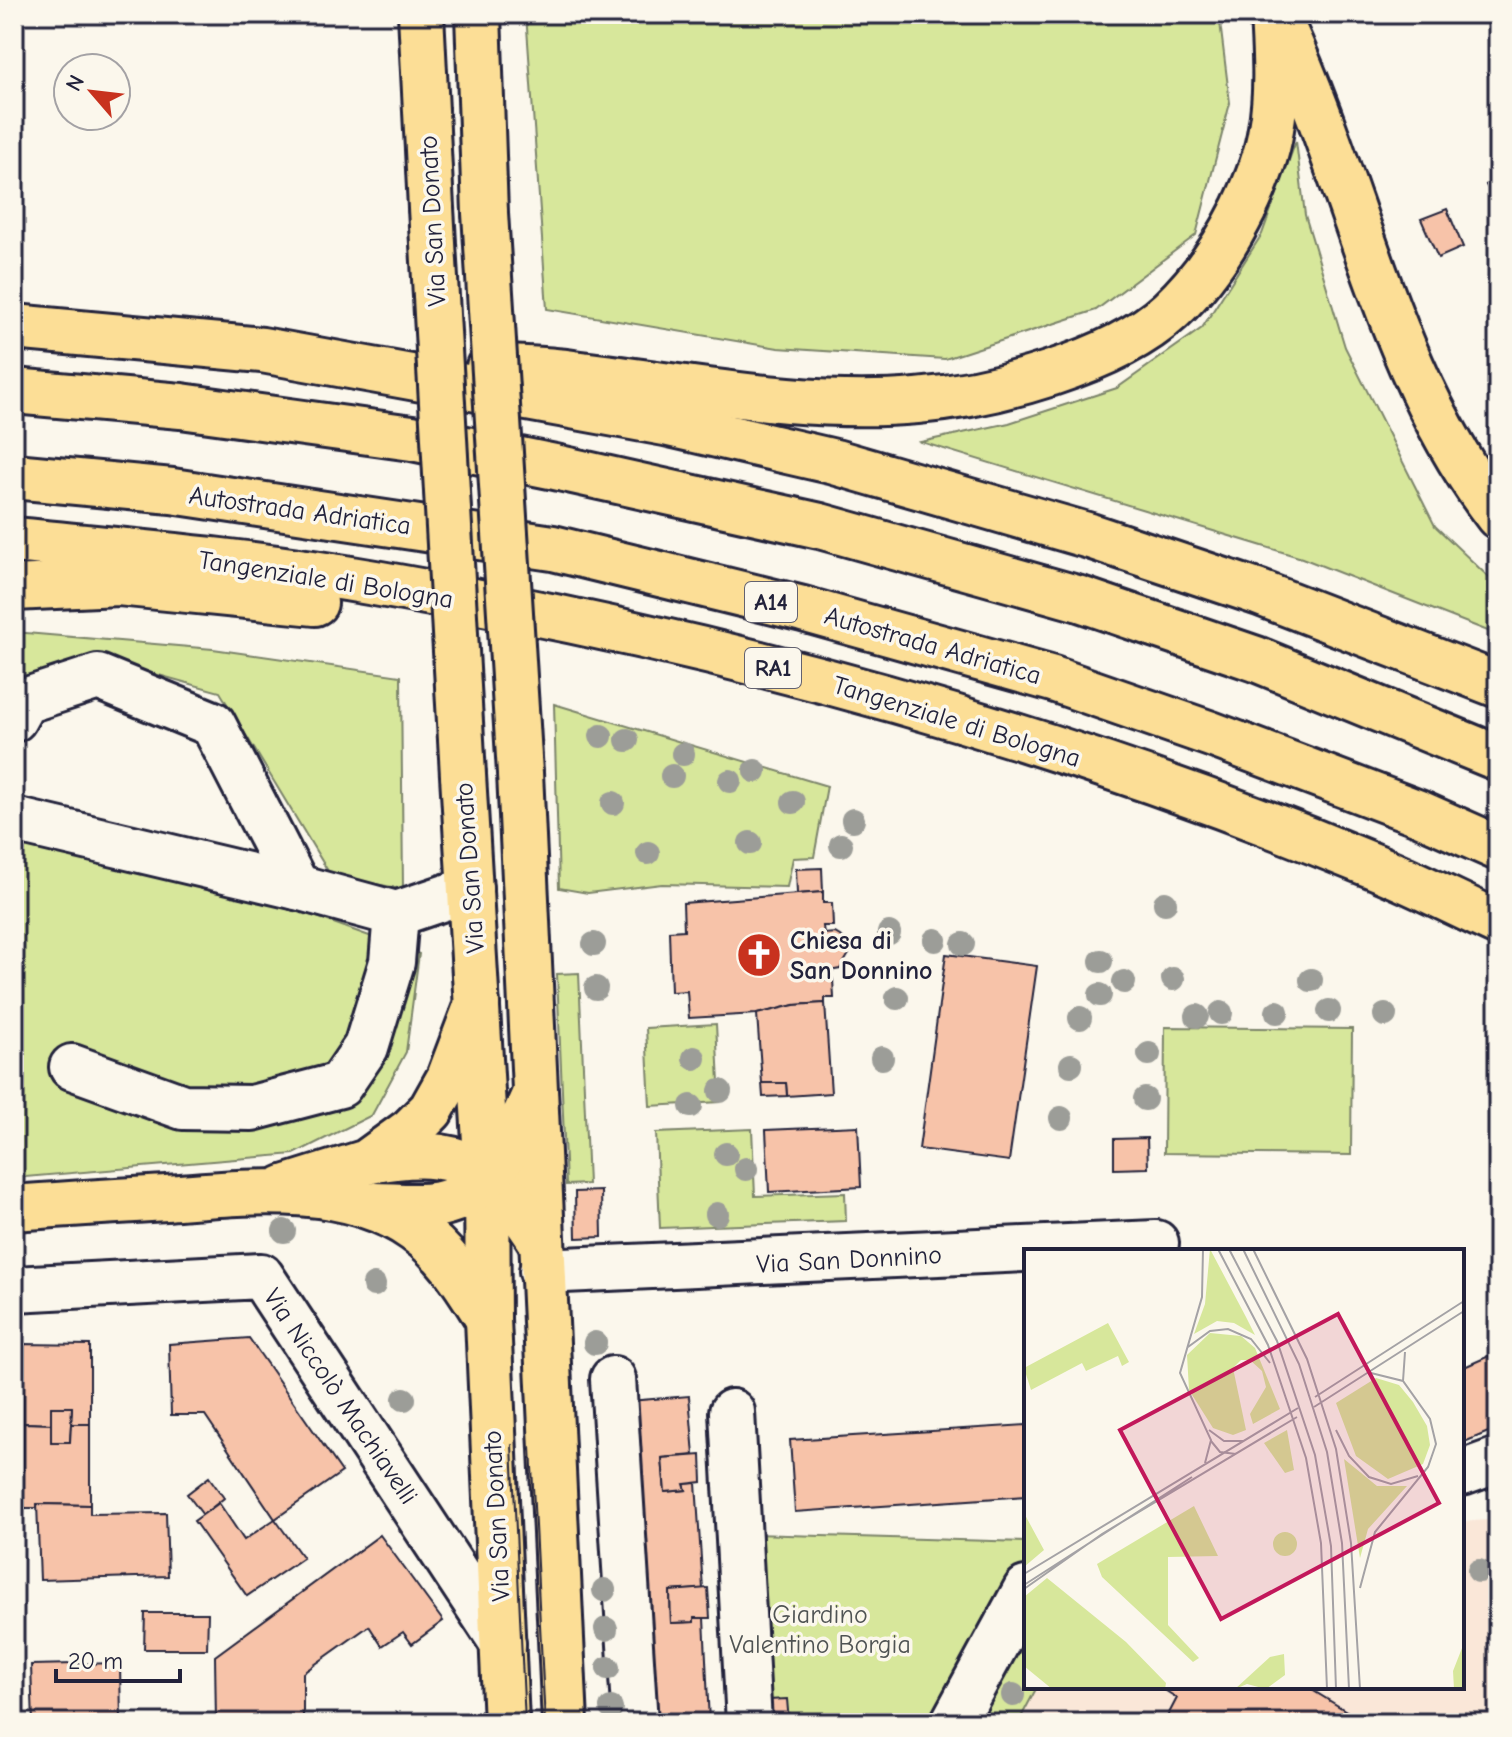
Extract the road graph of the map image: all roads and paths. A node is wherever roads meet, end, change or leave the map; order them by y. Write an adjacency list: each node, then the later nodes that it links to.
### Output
1 (421, 14): 18 (main road, Via San Donato, bridge)
2 (478, 14): 23 (main road, Via San Donato, bridge)
3 (1275, 14): 5 (main road); 8 (main road)
4 (14, 327): 5 (main road)
5 (262, 350): 12 (main road)
6 (14, 391): 14 (main road)
7 (14, 476): 16 (main road, Autostrada Adriatica / A14)
8 (1498, 516)
9 (14, 540): 11 (main road, Tangenziale di Bologna / RA1)
10 (14, 588): 11 (main road)
11 (605, 628): 20 (main road, Tangenziale di Bologna / RA1)
12 (1498, 685)
13 (14, 719): 17 (street)
14 (1498, 758)
15 (14, 820): 17 (street)
16 (1498, 848)
17 (297, 887): 19 (street)
18 (470, 889): 19 (street); 21 (main road, Via San Donato)
19 (396, 914): 22 (street)
20 (1498, 923)
21 (477, 1004): 24 (main road); 25 (main road, Via San Donato)
22 (72, 1067)
23 (534, 1095): 25 (main road); 30 (main road, Via San Donato)
24 (367, 1162): 25 (main road); 26 (main road)
25 (487, 1175): 27 (main road); 30 (main road); 32 (main road, Via San Donato)
26 (280, 1190): 27 (main road); 28 (main road)
27 (367, 1205): 32 (main road)
28 (14, 1208)
29 (1156, 1243): 30 (street, Via San Donnino)
30 (541, 1255): 40 (main road, Via San Donato)
31 (14, 1289): 38 (street, Via Niccolò Machiavelli)
32 (488, 1319): 38 (main road, Via San Donato)
33 (613, 1379): 41 (street)
34 (732, 1412): 42 (street)
35 (1498, 1460): 36 (street)
36 (1464, 1472)
37 (1024, 1593): 43 (street)
38 (503, 1644): 39 (main road, Via San Donato)
39 (506, 1723)
40 (565, 1723)
41 (635, 1723)
42 (749, 1723)
43 (953, 1723)

